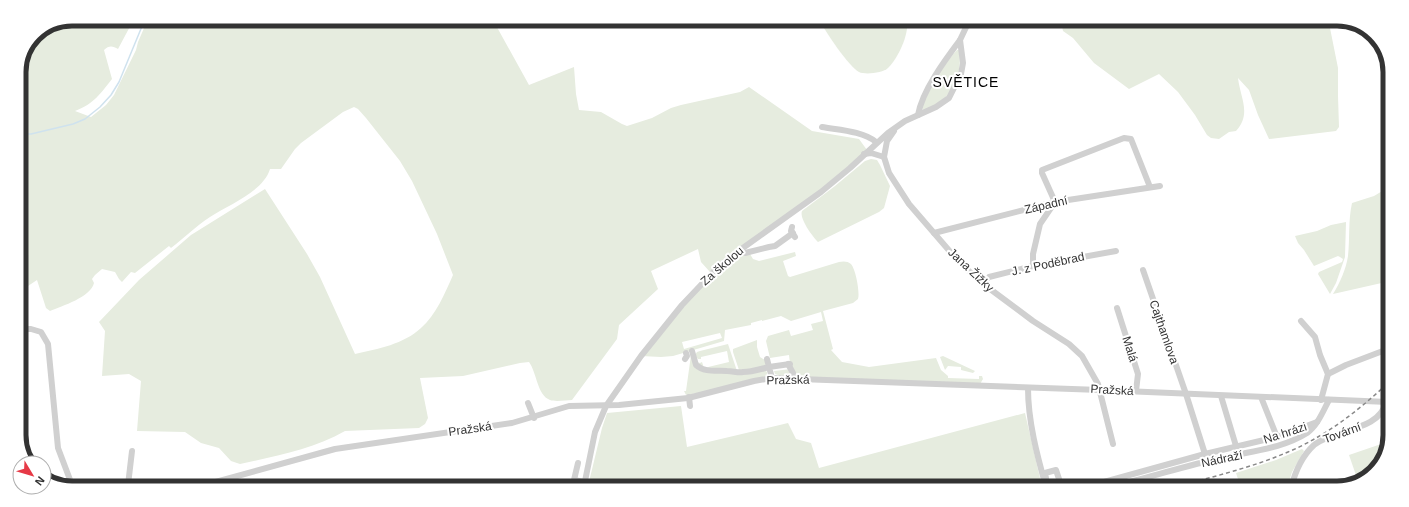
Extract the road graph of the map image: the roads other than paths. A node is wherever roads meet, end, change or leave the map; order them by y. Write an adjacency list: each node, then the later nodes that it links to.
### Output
1 (967, 26): 2 (street)
2 (960, 40): 3 (street); 3 (street, Za školou)
3 (918, 115): 4 (street, Za školou)
4 (898, 126): 6 (street, Za školou); 8 (street)
5 (822, 127): 6 (street)
6 (876, 142): 7 (street, Za školou)
7 (864, 154): 8 (street); 14 (street, Za školou)
8 (884, 157): 13 (street, Jana Žižky)
9 (1160, 186): 10 (street, Západní)
10 (1150, 187): 11 (street, Západní); 11 (street)
11 (1055, 202): 13 (street, Západní); 16 (street)
12 (793, 232): 14 (street)
13 (934, 233): 18 (street, Jana Žižky)
14 (740, 250): 42 (street, Za školou)
15 (1116, 251): 16 (street, J. z Poděbrad)
16 (1033, 266): 18 (street, J. z Poděbrad)
17 (1143, 270): 33 (street, Cajthamlova)
18 (982, 283): 30 (street, Jana Žižky)
19 (1117, 308): 32 (street, Malá)
20 (1301, 321): 26 (street)
21 (26, 329): 53 (street)
22 (1383, 351): 26 (street)
23 (767, 359): 25 (street)
24 (702, 362): 25 (street)
25 (769, 367): 27 (street); 28 (street)
26 (1328, 374): 38 (street)
27 (772, 378): 28 (street, Pražská); 36 (street, Pražská)
28 (793, 379): 29 (street, Pražská)
29 (1028, 388): 30 (street, Pražská); 58 (street)
30 (1100, 390): 32 (street, Pražská); 48 (street, Jana Žižky)
31 (681, 391): 37 (street)
32 (1136, 392): 33 (street, Pražská)
33 (1186, 394): 34 (street, Pražská); 51 (street)
34 (1221, 396): 35 (street, Pražská); 49 (street)
35 (1261, 397): 38 (street, Pražská); 47 (street)
36 (689, 398): 37 (street, Pražská); 43 (street)
37 (681, 399): 42 (street, Pražská)
38 (1321, 400): 39 (street, Pražská)
39 (1329, 400): 40 (street, Pražská); 46 (street, Na hrázi)
40 (1383, 402)
41 (528, 404): 45 (street)
42 (606, 406): 45 (street, Pražská); 57 (street, Za školou)
43 (690, 406)
44 (1383, 411): 63 (street, Tovární)
45 (534, 418): 55 (street, Pražská)
46 (1317, 422): 47 (street, Na hrázi); 62 (street, Nádraží)
47 (1278, 437): 49 (street, Na hrázi)
48 (1113, 444)
49 (1236, 446): 51 (street, Na hrázi)
50 (132, 452): 54 (street)
51 (1205, 454): 61 (street, Na hrázi)
52 (578, 463): 56 (street)
53 (70, 481)
54 (128, 481)
55 (219, 481)
56 (574, 481)
57 (585, 481)
58 (1045, 481)
59 (1046, 481): 60 (street)
60 (1060, 481)
61 (1110, 481)
62 (1132, 481)
63 (1294, 481)

